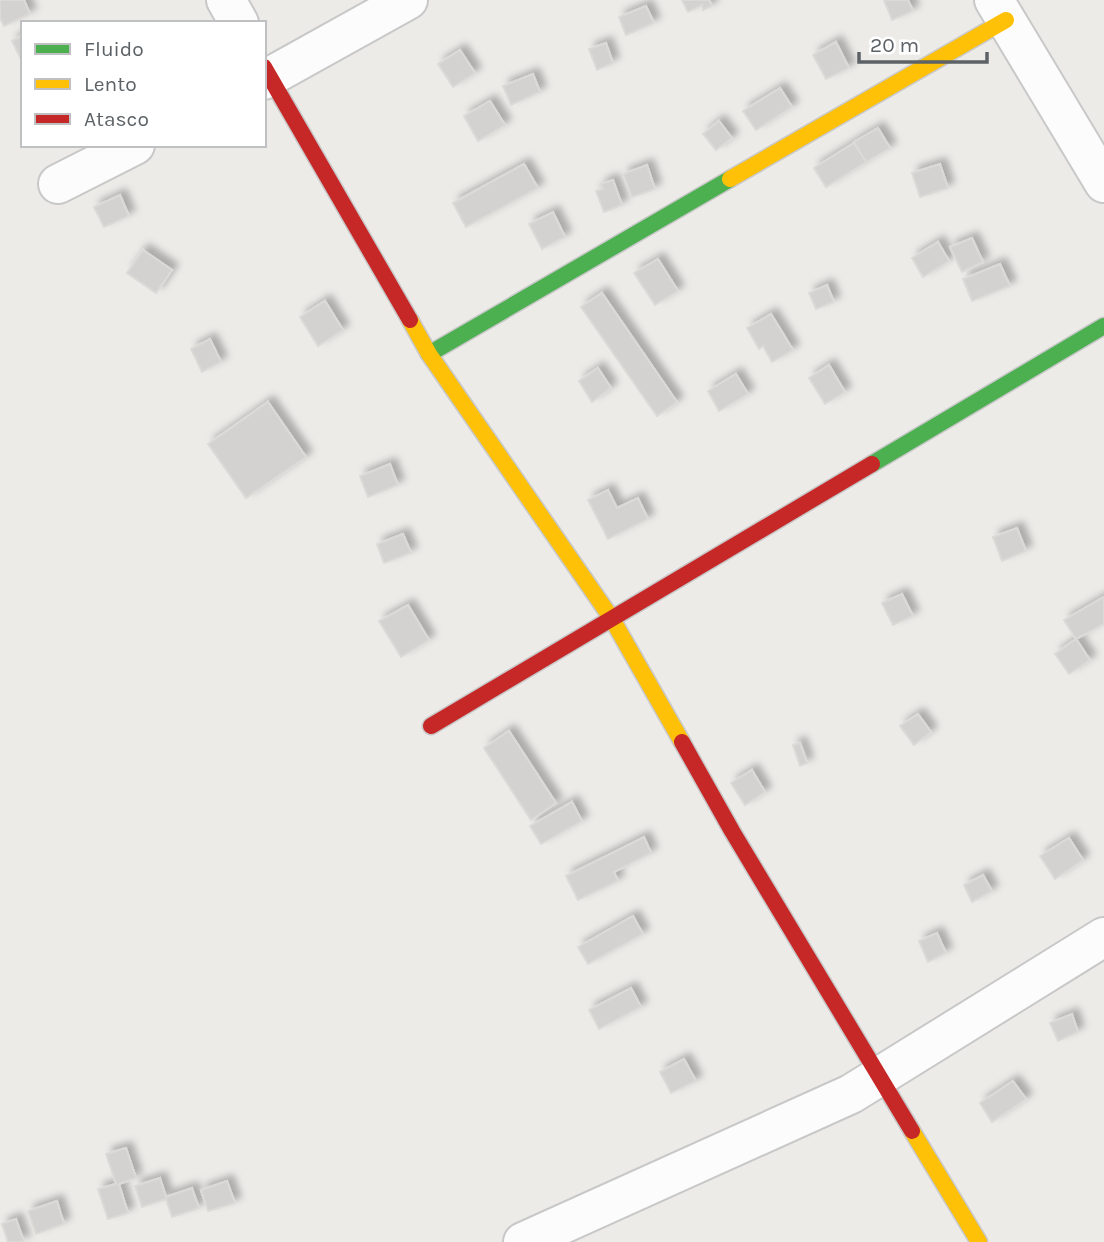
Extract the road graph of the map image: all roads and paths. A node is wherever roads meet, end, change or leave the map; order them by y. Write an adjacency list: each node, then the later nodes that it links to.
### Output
1 (226, 0): 4 (street)
2 (408, 0): 5 (street)
3 (1000, 10): 7 (street); 10 (street)
4 (238, 21)
5 (266, 75): 10 (street)
6 (131, 147): 8 (street)
7 (1104, 183)
8 (58, 184)
9 (1104, 326): 11 (street)
10 (429, 354): 11 (street)
11 (612, 619): 12 (street); 14 (street)
12 (431, 726)
13 (1104, 937): 14 (street)
14 (880, 1076): 15 (street); 16 (street)
15 (523, 1242)
16 (979, 1242)

